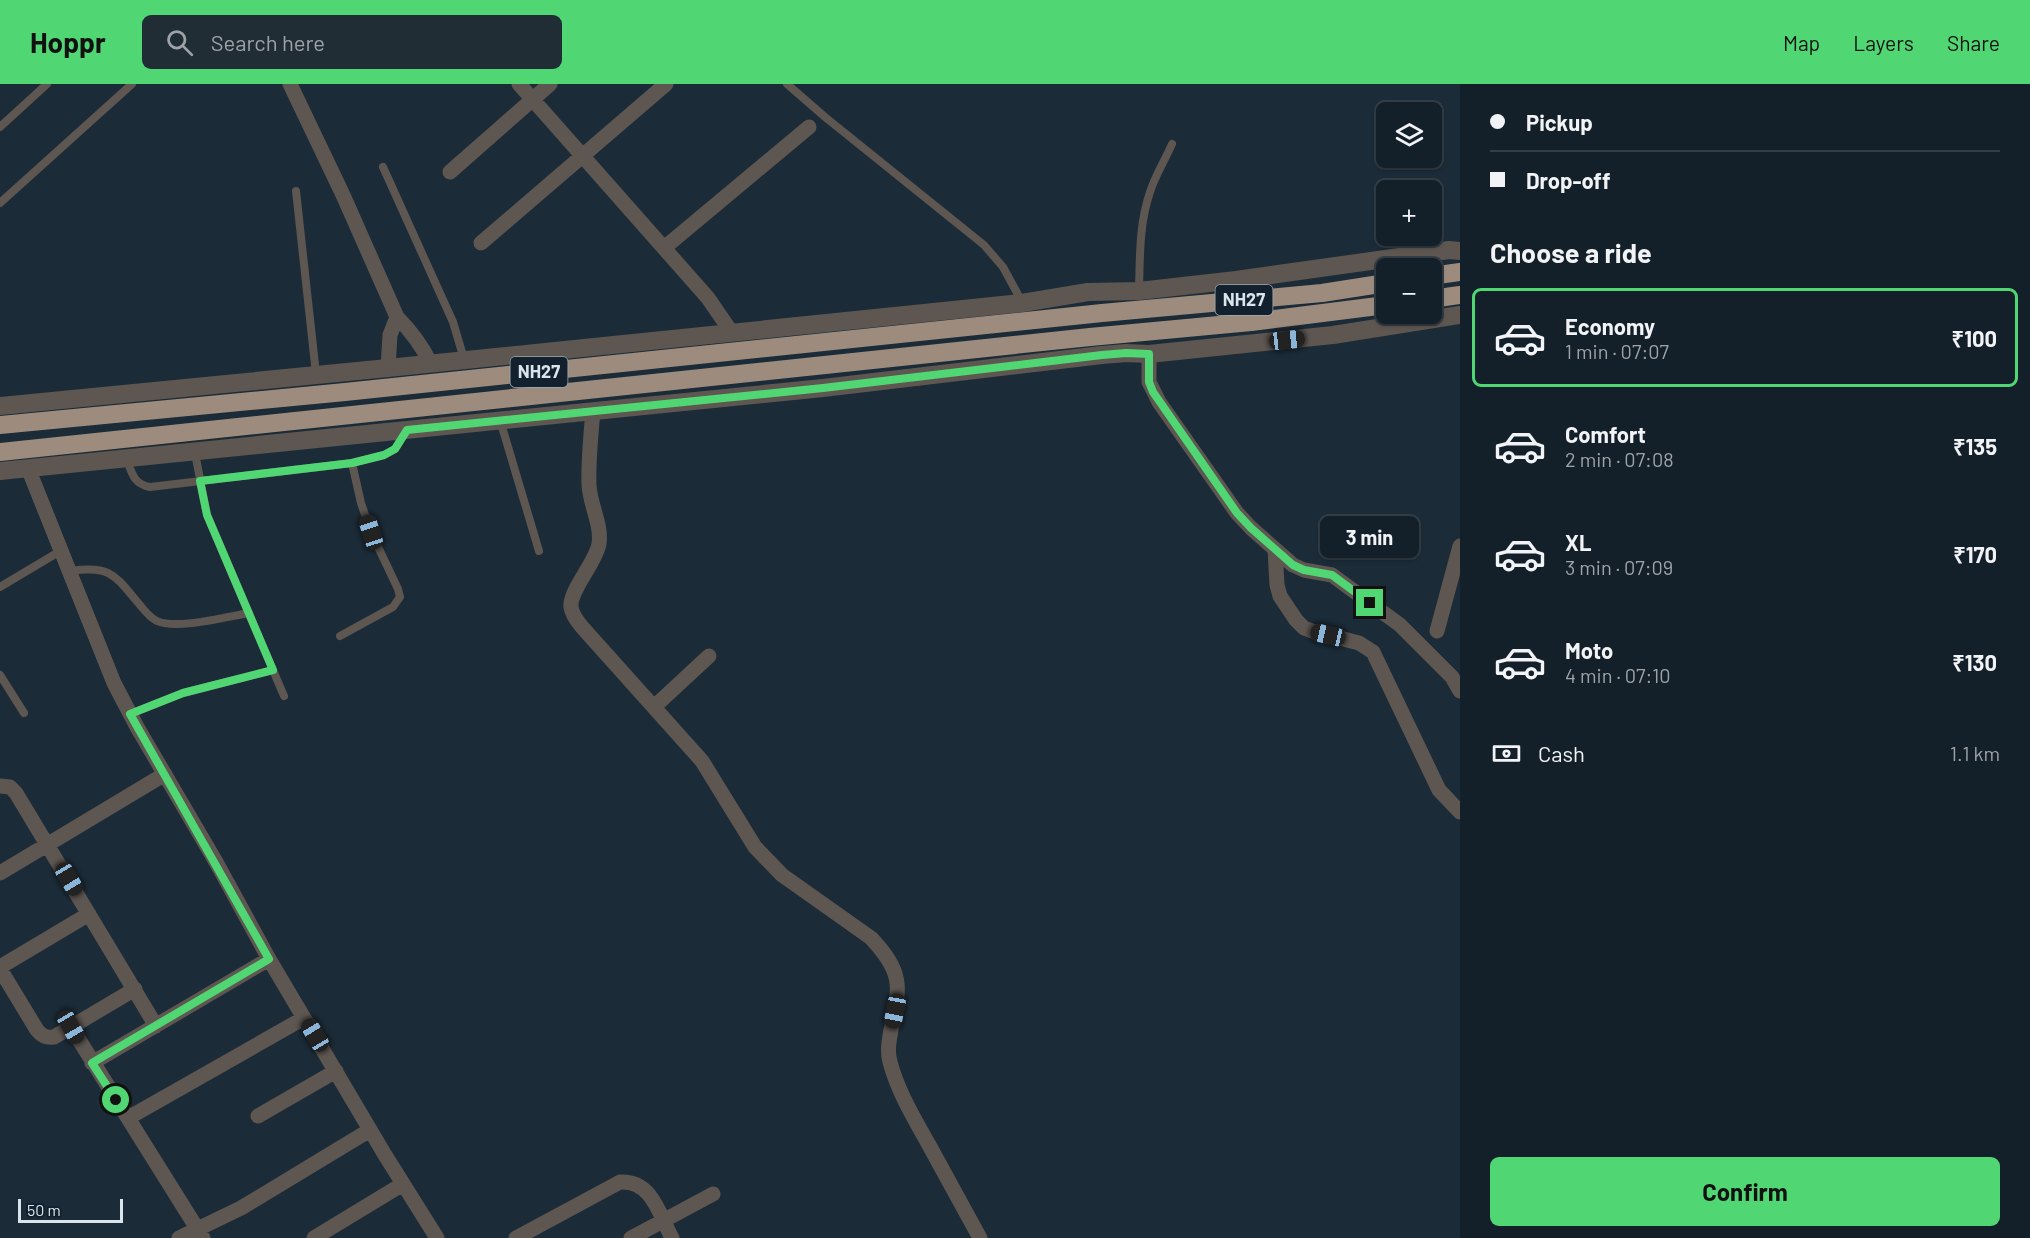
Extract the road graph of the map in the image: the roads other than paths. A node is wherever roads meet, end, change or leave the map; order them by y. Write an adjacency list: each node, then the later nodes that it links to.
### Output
1 (47, 84): 9 (lane)
2 (132, 84): 16 (lane)
3 (519, 84): 8 (street)
4 (550, 84): 8 (street)
5 (666, 84): 12 (street)
6 (292, 85): 29 (street)
7 (789, 85): 26 (lane)
8 (532, 99): 12 (street); 14 (street)
9 (0, 127)
10 (809, 128): 18 (street)
11 (1172, 144): 23 (lane)
12 (583, 156): 17 (street); 18 (street)
13 (383, 167): 32 (lane)
14 (450, 172)
15 (296, 191): 35 (lane)
16 (0, 203)
17 (481, 243)
18 (664, 248): 30 (street)
19 (1460, 251): 23 (street)
20 (1460, 272): 21 (highway)
21 (1442, 274)
22 (1376, 285): 39 (highway, NH27)
23 (1139, 291): 26 (street)
24 (1460, 295): 25 (highway)
25 (1442, 297)
26 (1022, 303): 30 (street)
27 (1376, 306): 42 (highway, NH27)
28 (1460, 315): 31 (street)
29 (397, 317): 33 (street); 34 (street)
30 (732, 333): 32 (street)
31 (1149, 354): 37 (street); 50 (street)
32 (464, 360): 33 (street)
33 (431, 364): 34 (street)
34 (388, 368): 35 (street)
35 (317, 375): 36 (street)
36 (0, 406)
37 (593, 411): 38 (street); 62 (street)
38 (500, 420): 40 (street); 51 (lane)
39 (0, 425)
40 (407, 430): 41 (street); 44 (lane)
41 (195, 451): 43 (street); 47 (lane)
42 (0, 452)
43 (126, 458): 45 (street); 47 (lane)
44 (352, 463): 47 (lane); 56 (lane)
45 (28, 468): 46 (street); 49 (street)
46 (0, 471)
47 (200, 481): 54 (lane)
48 (1460, 546): 55 (street)
49 (62, 549): 52 (street); 53 (lane)
50 (1275, 549): 60 (street); 67 (street)
51 (539, 551)
52 (71, 571): 54 (lane); 64 (street)
53 (0, 587)
54 (249, 613): 58 (lane)
55 (1437, 631)
56 (339, 636)
57 (709, 656): 62 (street)
58 (273, 670): 61 (lane); 64 (lane)
59 (0, 675): 63 (lane)
60 (1460, 691)
61 (284, 696)
62 (654, 707): 93 (street)
63 (24, 713)
64 (130, 714): 65 (street)
65 (165, 774): 68 (street); 71 (street)
66 (0, 786): 68 (street)
67 (1460, 812)
68 (48, 844): 69 (street); 70 (street)
69 (0, 873)
70 (89, 914): 72 (street); 73 (street)
71 (269, 959): 74 (street); 75 (street)
72 (0, 968): 76 (street)
73 (135, 989): 75 (street); 76 (street)
74 (304, 1018): 78 (street); 80 (street)
75 (156, 1026): 77 (street)
76 (71, 1027): 77 (street)
77 (92, 1063): 80 (street)
78 (336, 1071): 79 (street); 81 (street)
79 (258, 1116)
80 (128, 1118): 85 (street)
81 (370, 1130): 82 (street); 85 (street)
82 (403, 1185): 88 (street); 89 (street)
83 (713, 1194): 84 (street)
84 (663, 1221): 86 (street); 91 (street); 92 (street)
85 (200, 1233): 87 (street)
86 (535, 1234): 90 (street)
87 (179, 1238)
88 (314, 1238)
89 (437, 1238)
90 (516, 1238)
91 (630, 1238)
92 (672, 1238)
93 (980, 1238)

